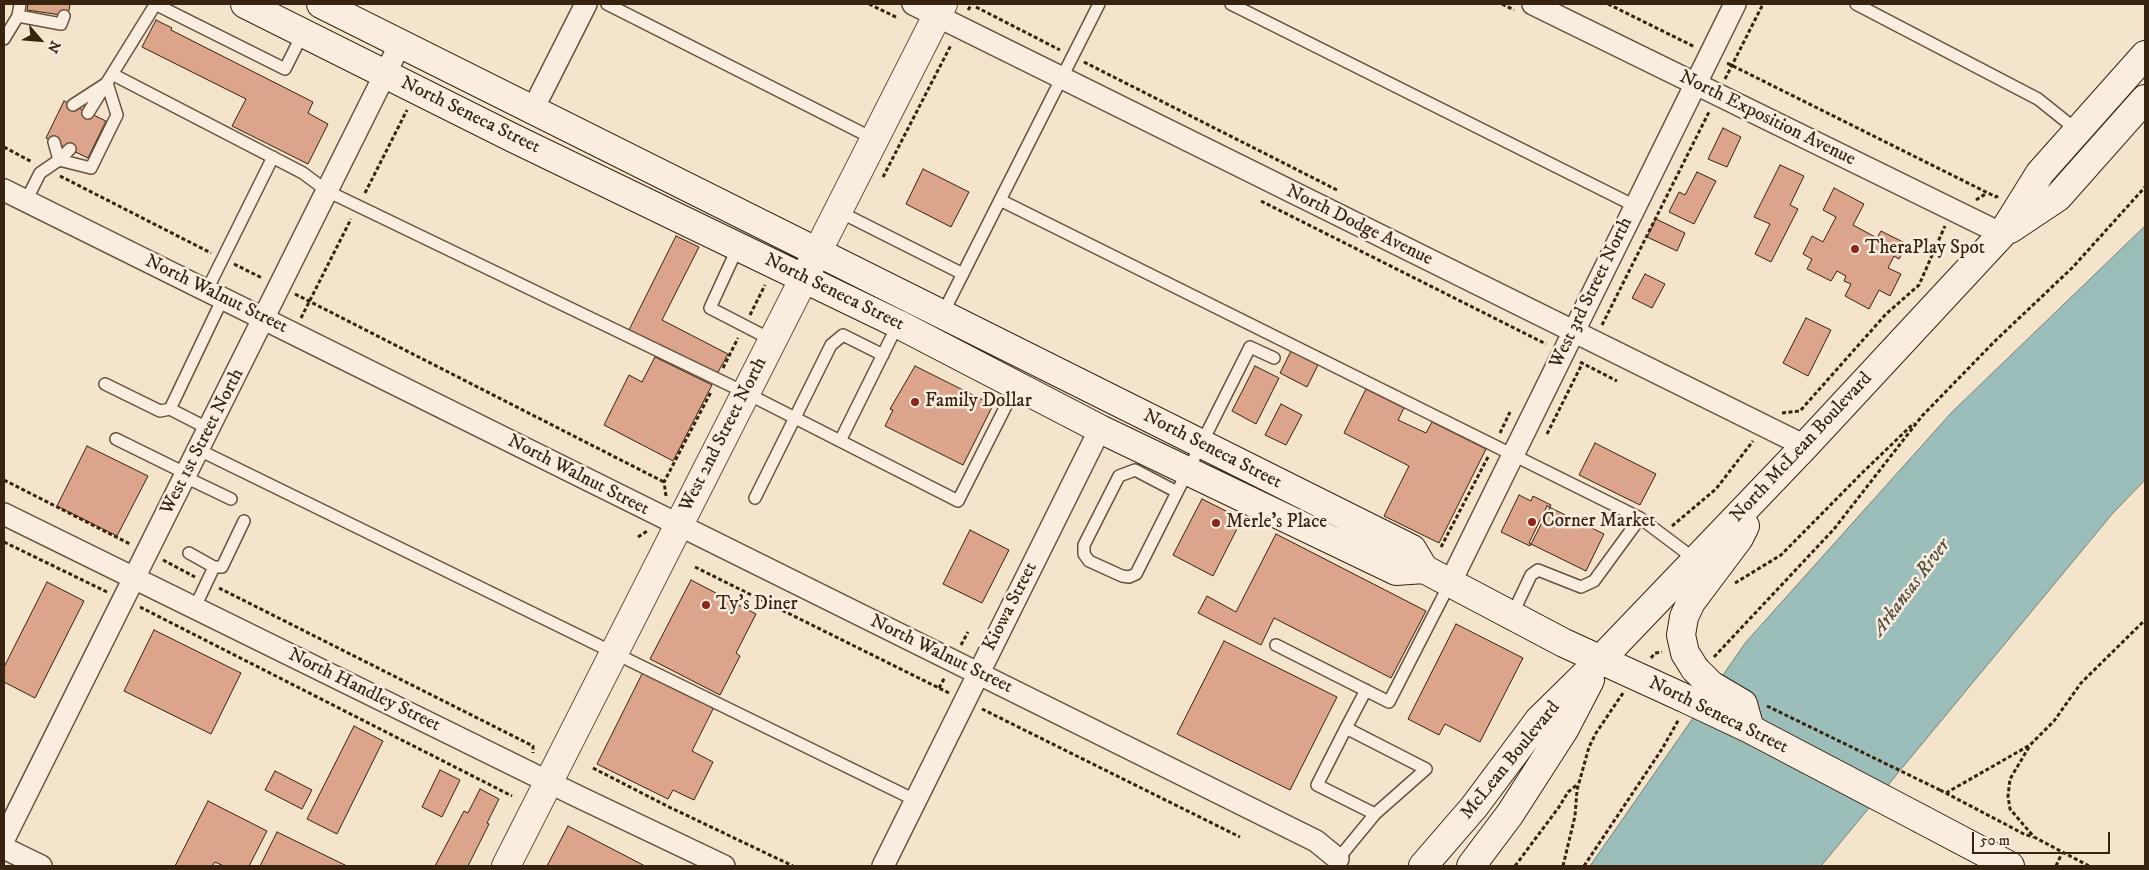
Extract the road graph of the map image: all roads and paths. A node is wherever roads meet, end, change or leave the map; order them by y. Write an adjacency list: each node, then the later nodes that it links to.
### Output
1 (20, 4): 17 (lane)
2 (155, 4): 19 (lane); 27 (lane)
3 (245, 4): 19 (main road, North Seneca Street)
4 (321, 4): 22 (main road, North Seneca Street)
5 (586, 4): 34 (street)
6 (607, 4): 37 (lane)
7 (869, 4): 16 (path)
8 (1099, 4): 28 (lane)
9 (1231, 4): 54 (lane)
10 (1533, 4): 29 (street, North Exposition Avenue)
11 (1608, 4): 23 (path)
12 (1735, 4): 23 (street, West 3rd Street North)
13 (1763, 4): 25 (path)
14 (1856, 4): 36 (lane)
15 (940, 10): 16 (street, North Dodge Avenue); 28 (street, North Dodge Avenue); 37 (main road, West 2nd Street North)
16 (906, 11)
17 (18, 16): 18 (lane); 21 (lane)
18 (64, 16)
19 (303, 33): 26 (main road, North Seneca Street)
20 (954, 38): 44 (path)
21 (4, 39)
22 (400, 44): 26 (street, West 1st Street North); 34 (main road, North Seneca Street)
23 (1710, 55): 25 (path); 29 (street, West 3rd Street North)
24 (2145, 55): 36 (main road, North McLean Boulevard)
25 (1732, 66): 30 (path); 48 (path)
26 (385, 74): 47 (street, West 1st Street North); 58 (main road, North Seneca Street)
27 (109, 78): 32 (lane); 35 (lane); 41 (lane); 42 (lane)
28 (1061, 78): 51 (lane); 71 (street, North Dodge Avenue)
29 (1695, 84): 30 (street, North Exposition Avenue); 54 (street, West 3rd Street North)
30 (1718, 95): 56 (street, North Exposition Avenue); 74 (path)
31 (2145, 99): 57 (main road, North McLean Boulevard)
32 (73, 105)
33 (408, 109): 53 (path)
34 (533, 109): 59 (main road, North Seneca Street)
35 (88, 113)
36 (2078, 131): 57 (main road, North McLean Boulevard)
37 (874, 139): 55 (main road, West 2nd Street North)
38 (54, 142): 42 (lane)
39 (4, 148): 43 (path)
40 (70, 150): 42 (lane)
41 (273, 157): 47 (lane); 60 (lane)
42 (59, 160): 43 (lane)
43 (46, 169): 52 (lane); 60 (path)
44 (882, 180)
45 (2145, 186): 85 (path)
46 (4, 190): 52 (street, North Walnut Street)
47 (327, 191): 53 (lane); 64 (street, West 1st Street North)
48 (1987, 192): 49 (path); 56 (path)
49 (2002, 192)
50 (1254, 197): 75 (path)
51 (1000, 200): 61 (lane); 95 (lane)
52 (26, 201): 65 (street, North Walnut Street)
53 (358, 206): 66 (path); 79 (lane)
54 (1635, 206): 71 (street, West 3rd Street North)
55 (838, 211): 59 (main road, West 2nd Street North); 61 (lane)
56 (1957, 212): 57 (street, North Exposition Avenue); 87 (path)
57 (2002, 234): 93 (main road, North McLean Boulevard)
58 (738, 247): 63 (main road, North Seneca Street); 70 (lane)
59 (817, 252): 63 (main road, West 2nd Street North); 67 (main road, North Seneca Street)
60 (222, 259): 64 (path); 65 (lane)
61 (963, 274): 67 (lane)
62 (762, 278): 70 (path)
63 (803, 278): 69 (main road, North Seneca Street); 73 (main road, West 2nd Street North)
64 (280, 287): 66 (path); 68 (street, West 1st Street North)
65 (215, 294): 68 (street, North Walnut Street); 84 (lane)
66 (309, 301): 72 (path); 99 (path)
67 (942, 314): 92 (main road, North Seneca Street)
68 (264, 318): 72 (street, North Walnut Street); 88 (street, West 1st Street North)
69 (898, 324): 76 (lane); 82 (main road, North Seneca Street)
70 (744, 326): 73 (lane); 79 (path)
71 (1573, 332): 74 (street, North Dodge Avenue); 75 (street, West 3rd Street North)
72 (293, 333): 108 (street, North Walnut Street)
73 (772, 340): 83 (main road, West 2nd Street North)
74 (1594, 342): 78 (path); 87 (street, North Dodge Avenue)
75 (1563, 353): 78 (path); 95 (street, West 3rd Street North)
76 (883, 354): 86 (lane); 91 (lane)
77 (1274, 358): 92 (lane)
78 (1583, 363): 80 (path); 96 (path)
79 (718, 379): 83 (lane); 99 (path)
80 (1618, 381)
81 (105, 384): 84 (lane)
82 (1016, 386): 89 (main road, North Seneca Street); 91 (lane)
83 (746, 393): 86 (lane); 108 (main road, West 2nd Street North)
84 (170, 409): 88 (lane)
85 (1922, 416): 121 (path); 129 (path)
86 (795, 418): 91 (lane); 103 (lane)
87 (1766, 427): 93 (street, North Dodge Avenue); 110 (path)
88 (209, 429): 94 (street, West 1st Street North)
89 (1100, 429): 100 (main road, North Seneca Street); 130 (street, Kiowa Street)
90 (116, 439): 97 (lane)
91 (840, 441)
92 (1201, 444): 100 (lane); 117 (main road, North Seneca Street)
93 (1806, 446): 101 (main road, North McLean Boulevard)
94 (199, 450): 97 (street, West 1st Street North); 127 (lane)
95 (1512, 455): 96 (lane); 120 (street, West 3rd Street North)
96 (1532, 465): 106 (lane)
97 (186, 475): 104 (lane); 113 (street, West 1st Street North)
98 (4, 480): 113 (path)
99 (664, 482): 102 (path)
100 (1182, 482): 100 (lane); 117 (main road, North Seneca Street)
101 (1761, 493): 115 (main road, North McLean Boulevard); 129 (main road)
102 (666, 497)
103 (755, 498)
104 (231, 499)
105 (4, 514): 118 (street, North Handley Street)
106 (1640, 518): 110 (lane); 124 (lane)
107 (244, 521): 116 (lane)
108 (678, 526): 127 (main road, West 2nd Street North); 130 (street, North Walnut Street)
109 (650, 529): 111 (path)
110 (1662, 534): 115 (lane)
111 (638, 537)
112 (4, 542): 122 (path)
113 (148, 552): 118 (street, West 1st Street North); 119 (path)
114 (189, 553): 116 (lane)
115 (1696, 560): 128 (main road, North McLean Boulevard)
116 (214, 567): 119 (lane)
117 (1424, 569): 120 (main road, North Seneca Street)
118 (135, 577): 122 (street, West 1st Street North); 123 (street, North Handley Street)
119 (207, 582): 123 (lane); 138 (path)
120 (1450, 583): 124 (main road, North Seneca Street); 132 (lane)
121 (1732, 584)
122 (124, 599): 143 (path); 147 (street, West 1st Street North)
123 (194, 607): 140 (street, North Handley Street)
124 (1512, 615): 128 (main road, North Seneca Street)
125 (2145, 620): 137 (path)
126 (1276, 645): 132 (lane)
127 (614, 653): 140 (main road, West 2nd Street North); 144 (lane)
128 (1600, 660): 131 (main road, North Seneca Street); 156 (main road, McLean Boulevard); 157 (main road, McLean Boulevard)
129 (1697, 661): 131 (path); 136 (main road, bridge)
130 (978, 673): 144 (street, Kiowa Street); 150 (street, North Walnut Street)
131 (1636, 677): 134 (main road, North Seneca Street); 141 (path)
132 (1366, 690): 135 (lane)
133 (1764, 705): 142 (path, bridge)
134 (1681, 706): 136 (main road, North Seneca Street, bridge); 160 (path)
135 (1346, 728): 145 (lane); 145 (lane)
136 (1750, 729): 161 (main road, North Seneca Street, bridge)
137 (2030, 745): 142 (path); 146 (path)
138 (534, 759)
139 (593, 768): 154 (path)
140 (548, 782): 152 (main road, West 2nd Street North); 153 (street, North Handley Street)
141 (1579, 784): 158 (path); 159 (path)
142 (1946, 793): 146 (path)
143 (512, 796)
144 (915, 800): 155 (street, Kiowa Street)
145 (1375, 814): 150 (lane)
146 (2034, 837): 149 (path)
147 (4, 839)
148 (4, 848): 151 (street)
149 (2062, 853): 162 (path); 163 (path)
150 (1338, 859)
151 (41, 866)
152 (506, 866)
153 (724, 866)
154 (793, 866)
155 (883, 866)
156 (1422, 866)
157 (1471, 866)
158 (1515, 866)
159 (1563, 866)
160 (1584, 866)
161 (2010, 866)
162 (2056, 866)
163 (2089, 866)

